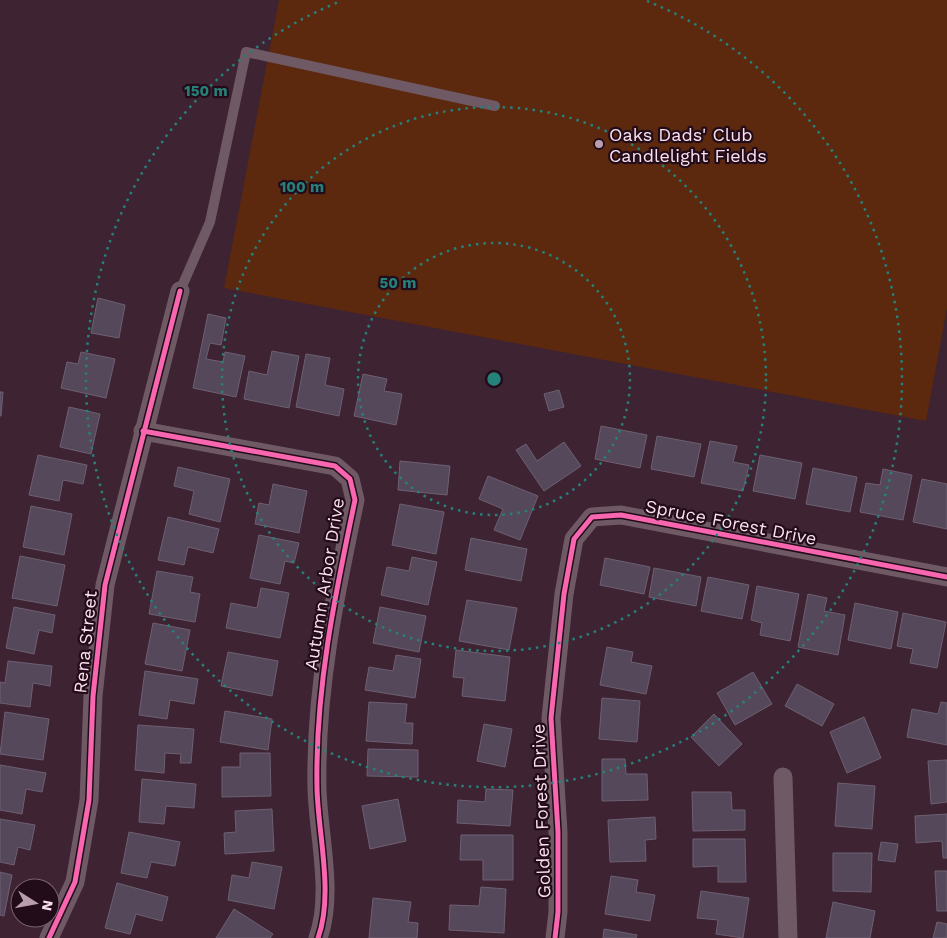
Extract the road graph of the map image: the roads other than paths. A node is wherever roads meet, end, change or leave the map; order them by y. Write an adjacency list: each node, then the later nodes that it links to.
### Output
1 (495, 106): 2 (lane)
2 (180, 291): 3 (street, Rena Street)
3 (143, 431): 7 (street, Rena Street); 8 (street, Autumn Arbor Drive)
4 (947, 577): 5 (street, Spruce Forest Drive)
5 (564, 594): 9 (street, Golden Forest Drive)
6 (782, 777): 10 (street)
7 (49, 938)
8 (318, 938)
9 (555, 938)
10 (788, 938)

